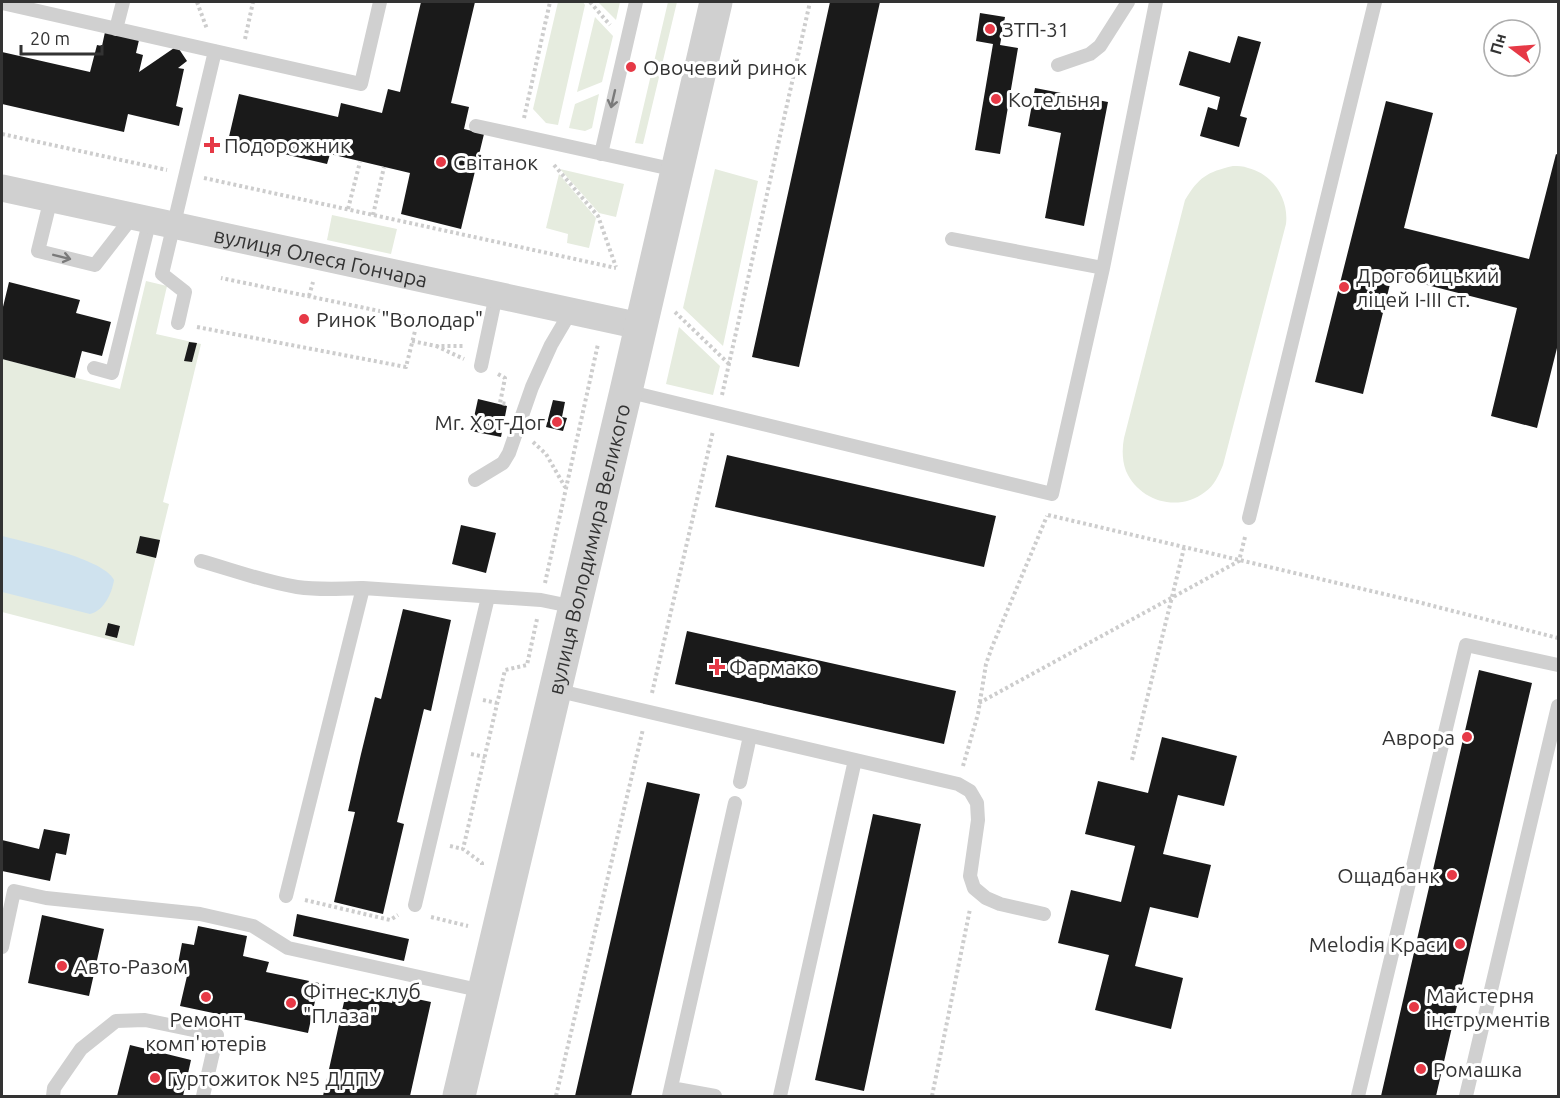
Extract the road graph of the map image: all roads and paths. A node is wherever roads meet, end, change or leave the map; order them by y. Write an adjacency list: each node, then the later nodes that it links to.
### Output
1 (123, 2): 12 (lane)
2 (253, 2): 14 (path)
3 (380, 2): 14 (lane)
4 (550, 2): 18 (path)
5 (636, 2): 19 (lane, one-way to 19)
6 (716, 2): 23 (street, вулиця Володимира Великого)
7 (810, 2): 41 (path)
8 (1128, 2): 15 (lane)
9 (1156, 2): 31 (lane)
10 (1375, 2): 49 (lane)
11 (2, 3): 12 (lane)
12 (116, 29): 13 (lane)
13 (215, 51): 14 (lane); 24 (lane)
14 (241, 57)
15 (1058, 65)
16 (476, 126): 18 (lane)
17 (2, 134): 24 (path)
18 (520, 136): 19 (lane)
19 (601, 154): 23 (lane)
20 (360, 162): 27 (path)
21 (554, 165): 28 (path)
22 (384, 168): 28 (path)
23 (676, 170): 38 (street, вулиця Володимира Великого)
24 (186, 174): 27 (path); 29 (lane)
25 (2, 188): 26 (street, вулиця Олеся Гончара)
26 (51, 198): 29 (street, вулиця Олеся Гончара); 29 (lane, one-way to 29)
27 (348, 209): 28 (path)
28 (373, 215)
29 (152, 220): 33 (street, вулиця Олеся Гончара); 37 (lane); 43 (lane)
30 (952, 239): 31 (lane)
31 (1103, 268): 47 (lane)
32 (221, 278): 39 (path)
33 (496, 295): 34 (street, вулиця Олеся Гончара); 40 (lane)
34 (571, 311): 36 (street, вулиця Олеся Гончара); 46 (lane)
35 (675, 312): 41 (path)
36 (604, 318): 38 (street, вулиця Олеся Гончара); 56 (path)
37 (178, 323): 39 (path)
38 (640, 326): 44 (street, вулиця Володимира Великого)
39 (412, 341): 40 (path)
40 (485, 345): 42 (lane)
41 (729, 364): 45 (path)
42 (481, 366)
43 (94, 368)
44 (626, 391): 45 (lane); 57 (street, вулиця Володимира Великого)
45 (717, 413): 47 (lane); 63 (path)
46 (475, 480)
47 (1052, 494): 48 (path)
48 (1047, 516): 50 (path); 61 (path)
49 (1249, 518)
50 (1184, 548): 52 (path); 54 (path)
51 (201, 561): 53 (lane)
52 (1239, 561): 54 (path); 58 (path)
53 (363, 588): 55 (lane); 72 (lane)
54 (1172, 596): 61 (path); 66 (path)
55 (488, 597): 56 (lane); 73 (lane)
56 (541, 600): 57 (lane); 70 (path)
57 (575, 607): 60 (street, вулиця Володимира Великого)
58 (1558, 638)
59 (1558, 665): 88 (lane)
60 (555, 690): 63 (lane); 79 (street, вулиця Володимира Великого)
61 (980, 703): 68 (path)
62 (1558, 706): 89 (lane)
63 (648, 712): 64 (lane); 84 (path)
64 (750, 736): 65 (lane); 67 (lane)
65 (855, 760): 68 (lane); 86 (lane)
66 (1132, 760)
67 (740, 782)
68 (958, 784): 71 (lane)
69 (735, 802): 80 (lane)
70 (480, 874)
71 (974, 888): 74 (lane); 87 (path)
72 (286, 896): 73 (path)
73 (415, 910): 76 (path)
74 (1044, 914)
75 (470, 915): 76 (path)
76 (468, 926): 77 (path)
77 (466, 936)
78 (2, 947): 79 (lane)
79 (484, 992): 83 (street, вулиця Володимира Великого)
80 (670, 1092): 85 (lane)
81 (53, 1096): 82 (lane)
82 (203, 1096)
83 (459, 1096)
84 (556, 1096)
85 (715, 1096)
86 (780, 1096)
87 (932, 1096)
88 (1358, 1096)
89 (1466, 1096)

